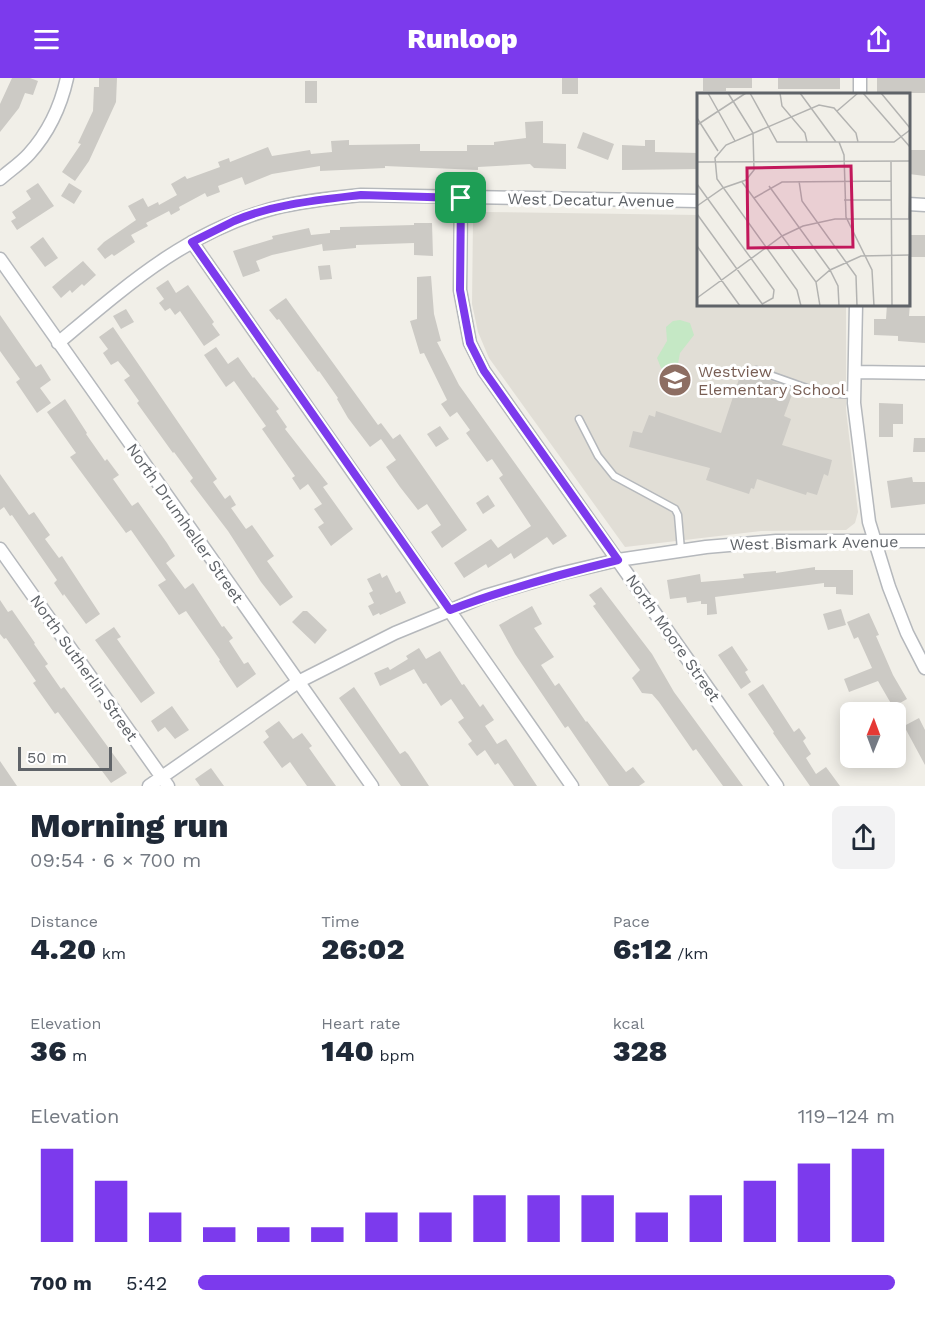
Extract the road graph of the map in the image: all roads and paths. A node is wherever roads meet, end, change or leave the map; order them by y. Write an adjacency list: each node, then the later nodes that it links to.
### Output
1 (67, 78): 2 (street)
2 (0, 179)
3 (461, 198): 4 (street, West Decatur Avenue); 7 (street, West Decatur Avenue); 20 (street, North Moore Street)
4 (697, 201)
5 (910, 204): 6 (street)
6 (925, 205)
7 (192, 242): 10 (street, West Decatur Avenue); 21 (street)
8 (0, 259): 10 (street, North Drumheller Street)
9 (856, 306): 12 (street)
10 (58, 343): 23 (street, North Drumheller Street)
11 (756, 370): 14 (lane)
12 (855, 372): 13 (street); 14 (street)
13 (925, 373)
14 (855, 395): 16 (street)
15 (579, 419): 19 (lane)
16 (876, 540): 17 (street, West Bismark Avenue); 19 (street, West Bismark Avenue); 22 (street)
17 (925, 541)
18 (0, 549): 24 (street, North Sutherlin Street)
19 (681, 550): 20 (street, West Bismark Avenue)
20 (618, 560): 21 (street, West Bismark Avenue); 28 (street, North Moore Street)
21 (450, 610): 23 (street, West Bismark Avenue); 27 (street)
22 (925, 668)
23 (298, 682): 24 (street, West Bismark Avenue); 26 (street, North Drumheller Street)
24 (165, 781): 25 (street, West Bismark Avenue)
25 (149, 786)
26 (372, 786)
27 (572, 786)
28 (777, 786)

